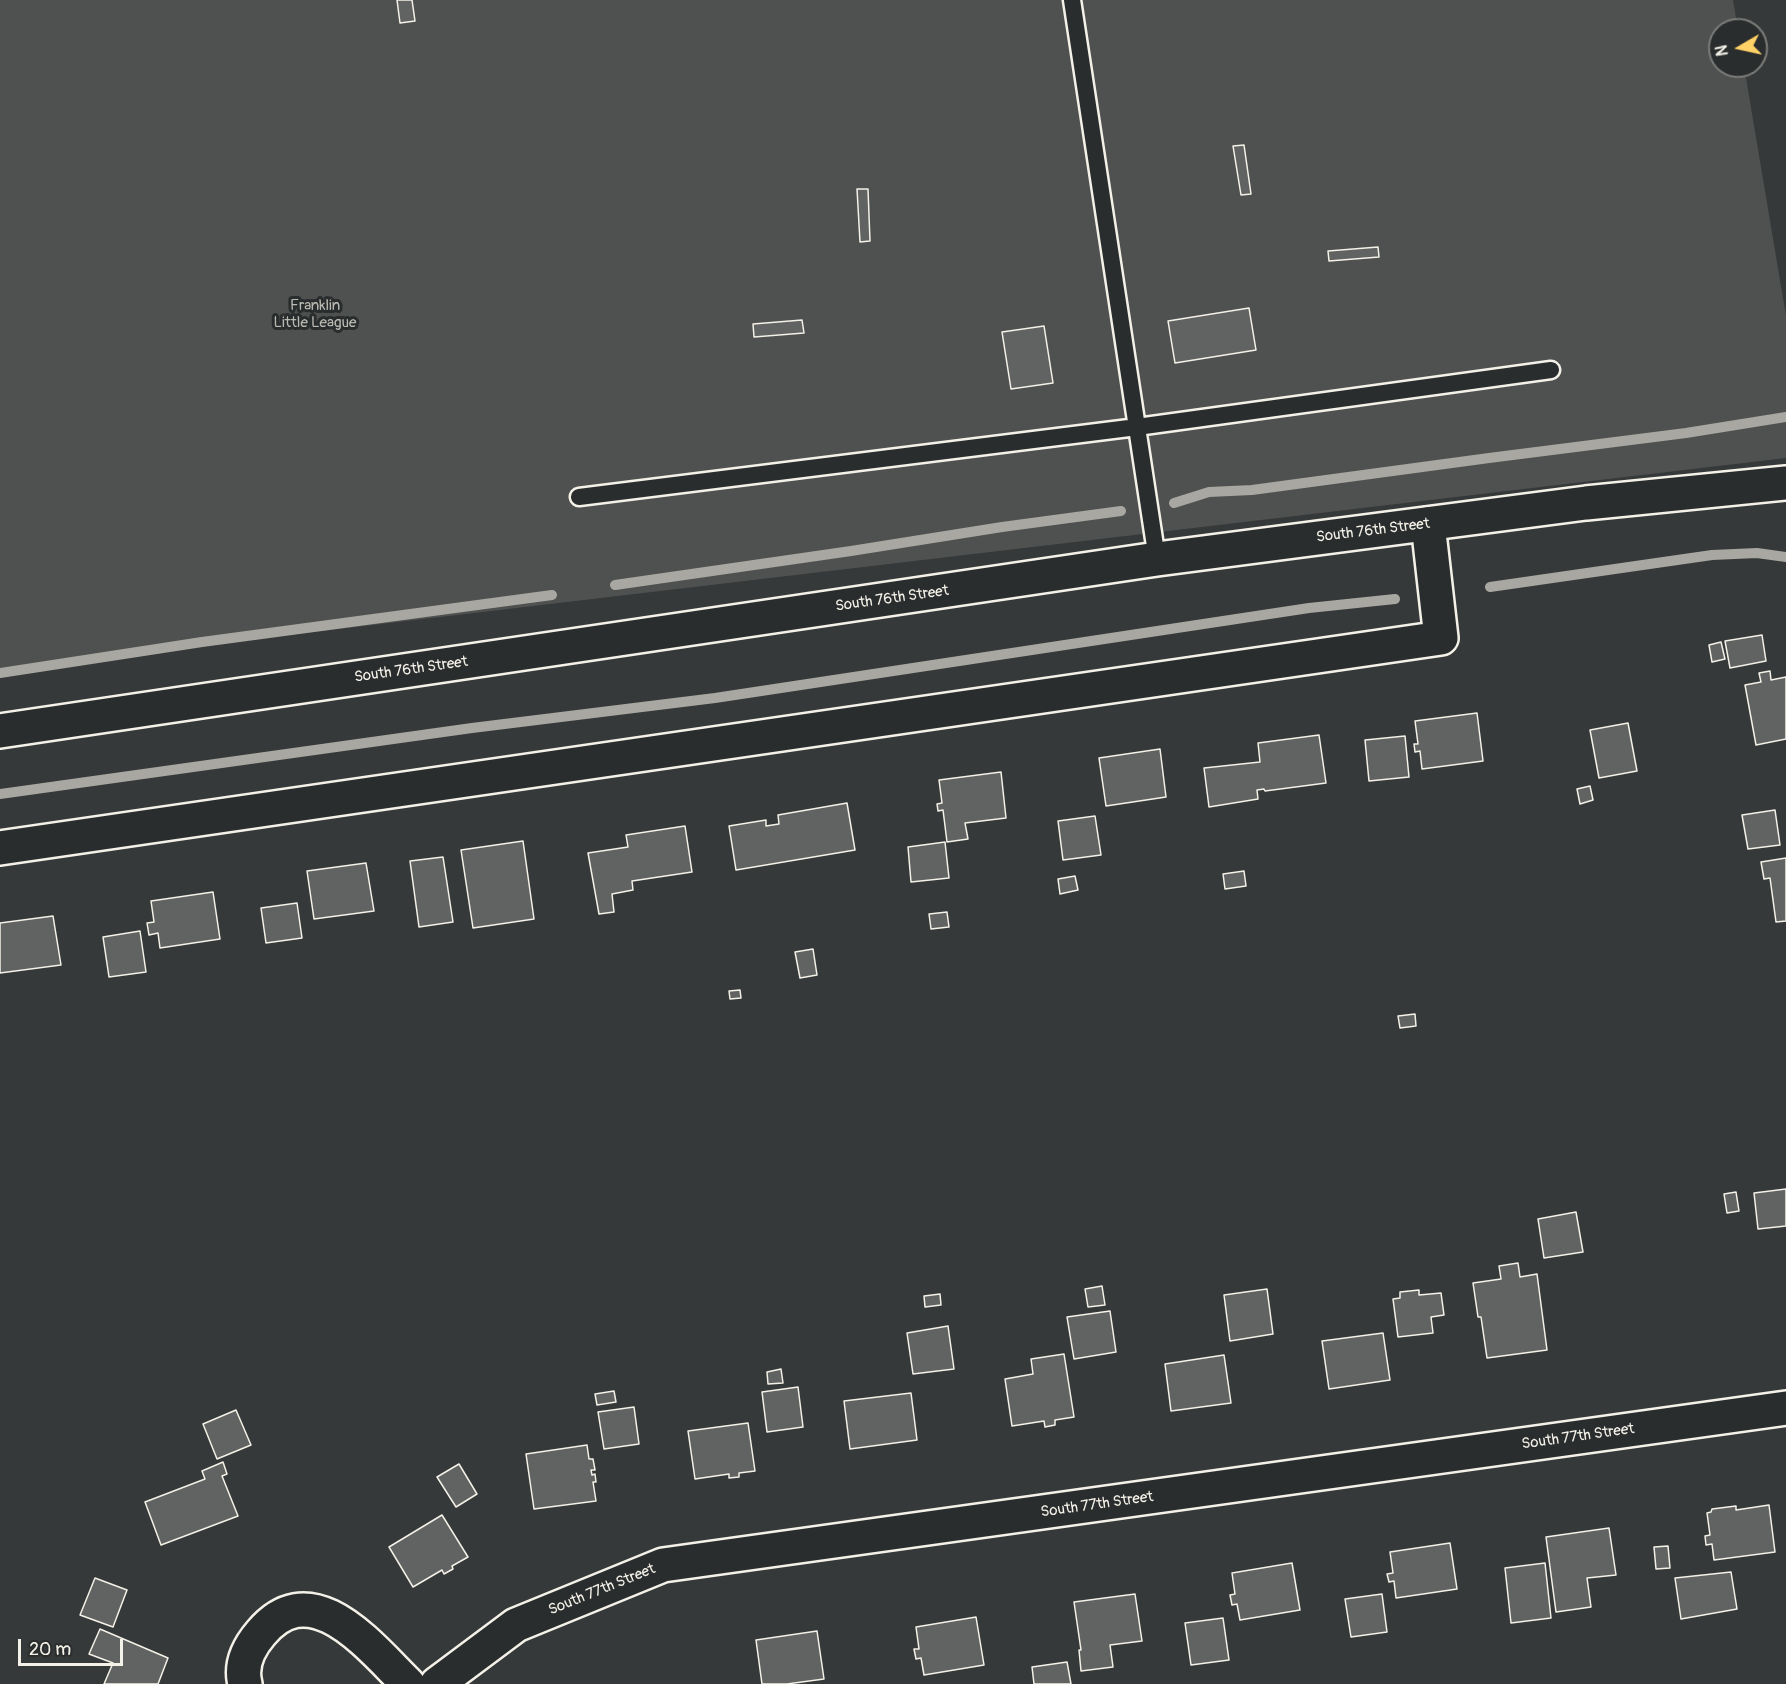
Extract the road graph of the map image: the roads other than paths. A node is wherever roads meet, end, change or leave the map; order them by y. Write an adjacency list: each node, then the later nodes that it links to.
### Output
1 (1072, 0): 3 (lane)
2 (1551, 370): 3 (lane)
3 (1137, 427): 5 (lane); 7 (lane)
4 (1786, 483): 6 (street, South 76th Street)
5 (579, 497)
6 (1428, 524): 7 (street, South 76th Street); 9 (street)
7 (1158, 559): 8 (street, South 76th Street)
8 (0, 731)
9 (0, 848)
10 (1786, 1408): 13 (street, South 77th Street)
11 (245, 1684): 12 (street)
12 (408, 1684)
13 (437, 1684)

